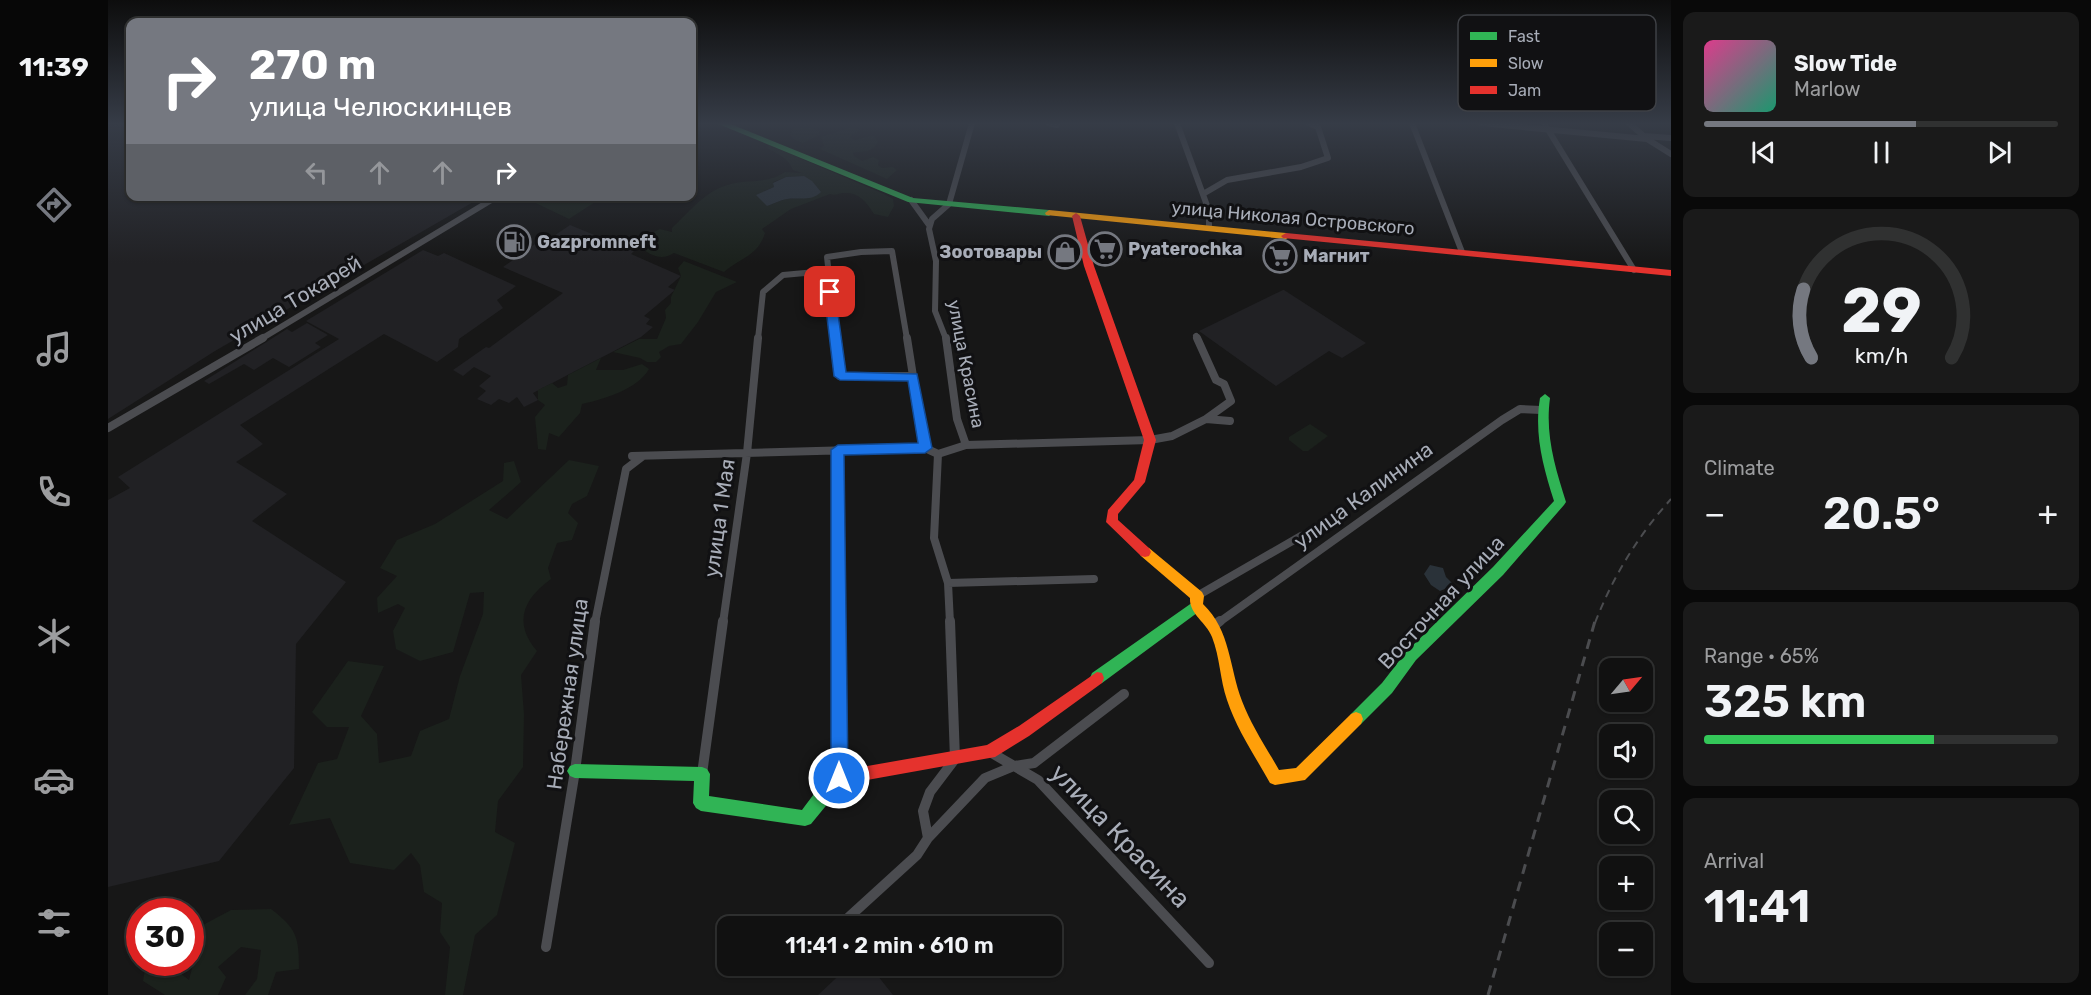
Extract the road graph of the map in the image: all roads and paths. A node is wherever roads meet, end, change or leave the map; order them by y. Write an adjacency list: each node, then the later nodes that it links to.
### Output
1 (834, 169): 8 (street, улица Николая Островского)
2 (959, 169): 10 (street)
3 (1193, 169): 7 (street)
4 (1292, 169): 7 (street)
5 (1430, 169): 14 (street)
6 (1572, 169): 15 (street)
7 (1203, 194): 13 (street)
8 (911, 200): 10 (street, улица Николая Островского); 12 (street)
9 (490, 201): 24 (street, улица Токарей)
10 (949, 204): 11 (street, улица Николая Островского); 12 (street)
11 (1077, 216): 13 (street, улица Николая Островского); 25 (street)
12 (929, 225): 26 (street, улица Красина)
13 (1209, 228): 14 (street, улица Николая Островского)
14 (1462, 252): 15 (street, улица Николая Островского)
15 (1634, 270): 17 (street, улица Николая Островского)
16 (827, 271): 19 (street); 19 (street); 29 (street, улица 1 Мая)
17 (1671, 273)
18 (1196, 336): 22 (street)
19 (913, 376): 27 (street)
20 (1545, 398): 21 (street)
21 (1541, 410): 37 (street, улица Калинина); 37 (street, Восточная улица)
22 (1206, 419): 23 (street); 25 (street)
23 (1230, 421)
24 (108, 428)
25 (1150, 440): 26 (street); 36 (street)
26 (966, 445): 30 (street)
27 (925, 448): 28 (street); 30 (street)
28 (838, 450): 29 (street); 44 (street)
29 (747, 453): 32 (street); 43 (street, улица 1 Мая)
30 (938, 454): 35 (street)
31 (632, 456): 32 (street)
32 (644, 456): 42 (street, Набережная улица)
33 (1301, 536): 36 (street, улица Калинина)
34 (1094, 579): 35 (street)
35 (948, 583): 40 (street)
36 (1196, 601): 37 (street); 39 (street, улица Калинина)
37 (1213, 626)
38 (1124, 693): 41 (street)
39 (990, 752): 40 (street, улица Калинина); 41 (street, улица Красина)
40 (955, 759): 44 (street, улица Калинина); 45 (street)
41 (1014, 766): 45 (street); 48 (street, улица Красина)
42 (575, 771): 43 (street); 47 (street, Набережная улица)
43 (702, 774): 44 (street)
44 (839, 778)
45 (928, 838): 46 (street)
46 (850, 916)
47 (546, 947)
48 (1209, 963)

